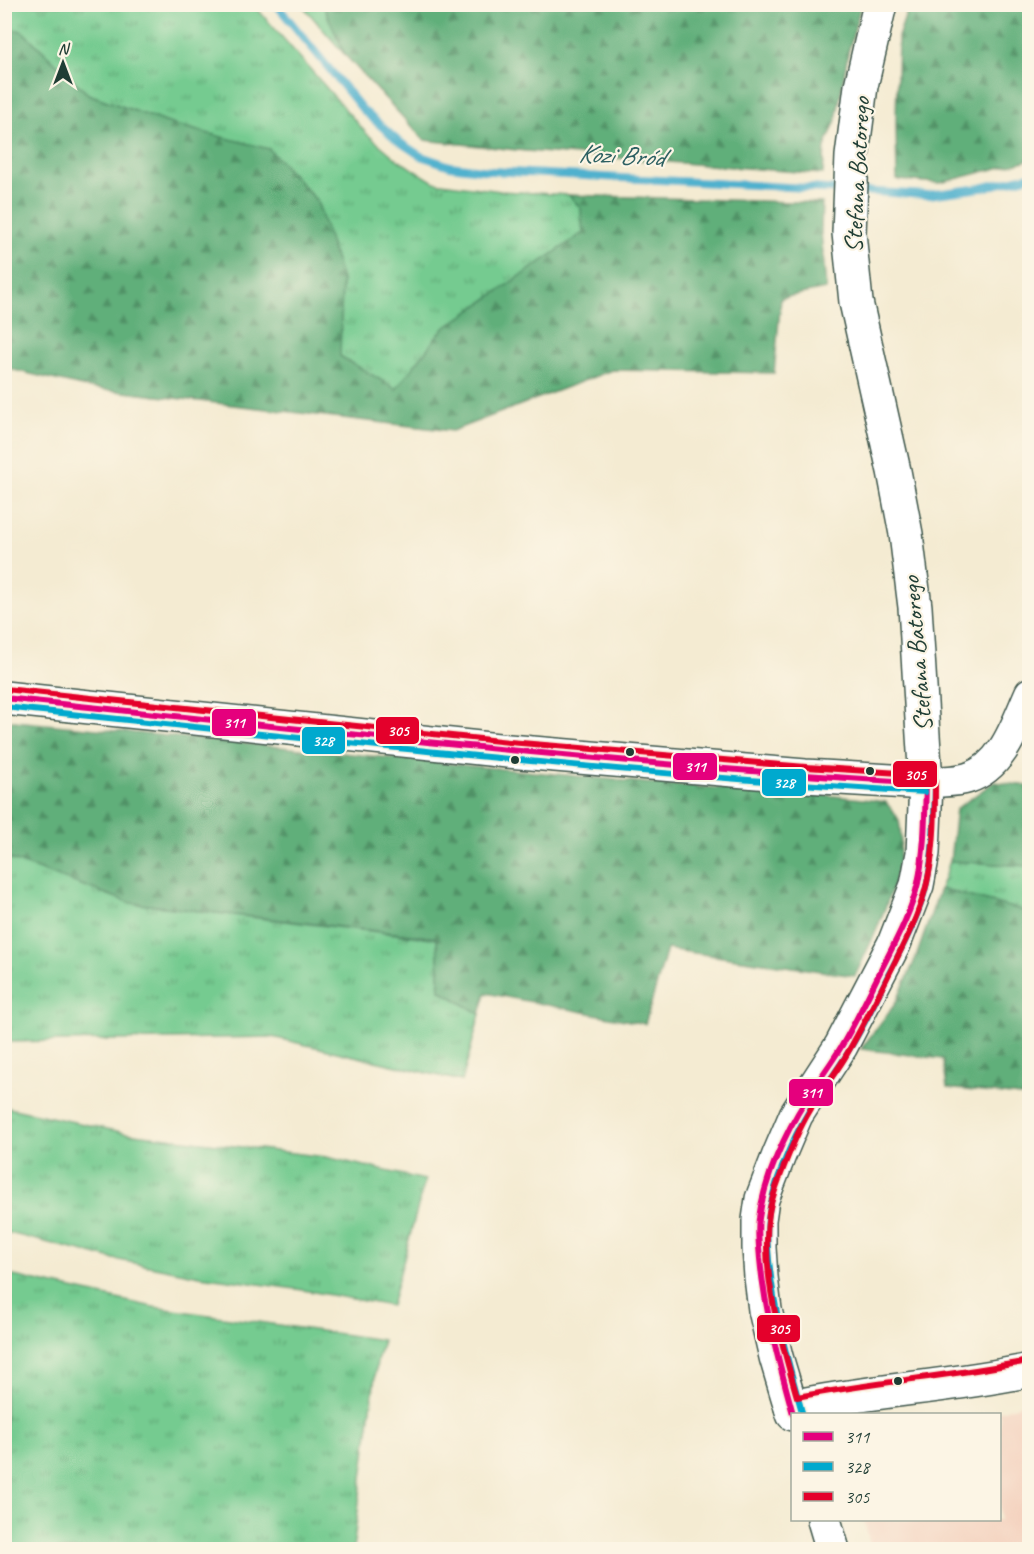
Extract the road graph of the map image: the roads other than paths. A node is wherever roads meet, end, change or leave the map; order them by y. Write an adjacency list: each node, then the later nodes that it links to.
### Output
1 (880, 4): 4 (street, Stefana Batorego)
2 (1029, 693): 4 (street)
3 (4, 698): 4 (street)
4 (926, 783): 6 (street, Stefana Batorego)
5 (1029, 1370): 6 (street)
6 (792, 1411)
7 (824, 1521): 8 (street)
8 (833, 1550)

